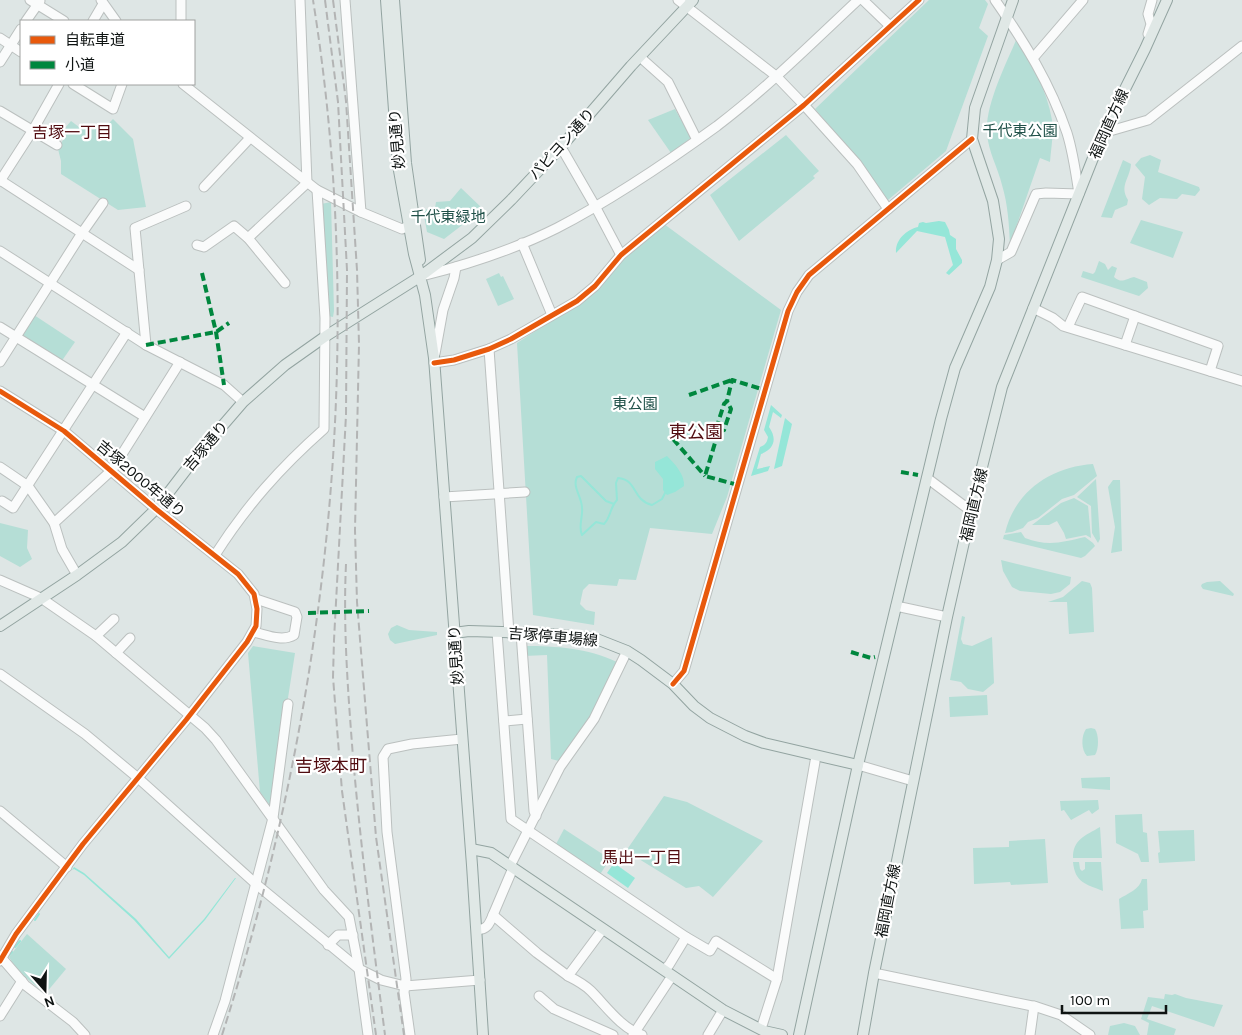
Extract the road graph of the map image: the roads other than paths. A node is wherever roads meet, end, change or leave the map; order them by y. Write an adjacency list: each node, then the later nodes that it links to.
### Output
1 (181, 0): 23 (street)
2 (300, 0): 49 (street)
3 (345, 0): 57 (street)
4 (386, 0): 58 (main road, 妙見通り)
5 (394, 0): 68 (main road, 妙見通り)
6 (678, 0): 17 (street)
7 (858, 0): 34 (street)
8 (863, 0): 24 (street)
9 (919, 0): 24 (street)
10 (995, 0): 18 (street)
11 (1013, 0): 18 (main road)
12 (1083, 0): 32 (street)
13 (1152, 0): 29 (street)
14 (1167, 0): 29 (main road, 福岡直方線)
15 (36, 2): 19 (street); 20 (street)
16 (102, 2): 21 (street); 22 (street)
17 (689, 4): 31 (main road, パピヨン通り); 34 (street)
18 (1007, 16): 32 (street); 44 (main road)
19 (27, 20)
20 (63, 20)
21 (93, 20)
22 (115, 20)
23 (181, 20)
24 (890, 26): 39 (street)
25 (20, 30): 27 (street)
26 (0, 38): 27 (street)
27 (10, 45): 30 (street); 33 (street)
28 (1242, 46): 42 (street)
29 (1145, 49): 42 (main road, 福岡直方線)
30 (20, 51)
31 (640, 57): 45 (street); 47 (main road, パピヨン通り)
32 (1034, 57): 52 (street)
33 (0, 62)
34 (776, 76): 39 (street); 45 (street)
35 (58, 85): 41 (street)
36 (75, 85): 37 (street)
37 (122, 85)
38 (184, 85): 43 (street)
39 (804, 105): 56 (street); 64 (street)
40 (0, 111): 41 (street)
41 (33, 130): 46 (street); 48 (street)
42 (1103, 133): 52 (main road, 福岡直方線)
43 (250, 138): 49 (street); 50 (street)
44 (972, 139): 56 (street); 65 (main road)
45 (697, 140): 55 (street)
46 (57, 145)
47 (560, 147): 55 (street); 68 (main road, パピヨン通り)
48 (0, 181): 59 (street)
49 (308, 183): 51 (street); 60 (street)
50 (204, 187)
51 (317, 190): 57 (street); 77 (street)
52 (1079, 194): 65 (street); 71 (main road, 福岡直方線)
53 (103, 203): 59 (street)
54 (186, 206): 67 (street)
55 (595, 206): 61 (street); 64 (street)
56 (888, 209): 122 (street)
57 (361, 212): 58 (street)
58 (408, 226): 68 (main road, 妙見通り)
59 (82, 233): 67 (street); 69 (street)
60 (248, 238): 62 (street); 70 (street)
61 (522, 242): 66 (street); 72 (street)
62 (197, 246)
63 (0, 251): 69 (street)
64 (621, 255): 72 (street)
65 (997, 260): 94 (main road)
66 (456, 267): 68 (street); 82 (street)
67 (139, 270): 79 (street)
68 (421, 276): 77 (main road, 吉塚通り); 82 (main road, 妙見通り)
69 (50, 283): 76 (street); 78 (street)
70 (286, 283)
71 (1033, 308): 75 (street); 101 (main road, 福岡直方線)
72 (552, 315): 81 (street)
73 (1135, 316): 75 (street); 80 (street); 85 (street)
74 (0, 327): 78 (street)
75 (1068, 327): 80 (street)
76 (127, 332): 79 (street); 87 (street)
77 (326, 336): 89 (main road, 吉塚通り); 103 (street)
78 (16, 337): 83 (street); 87 (street)
79 (146, 345): 84 (street)
80 (1124, 345): 85 (street)
81 (489, 349): 82 (street); 97 (street)
82 (434, 360): 98 (main road, 妙見通り)
83 (0, 362)
84 (180, 362): 89 (street); 90 (street)
85 (1210, 371): 86 (street)
86 (1242, 381)
87 (94, 385): 90 (street); 91 (street)
88 (0, 391): 91 (street, 吉塚2000年通り)
89 (243, 402): 100 (main road, 吉塚通り)
90 (145, 417): 93 (street)
91 (64, 431): 93 (street, 吉塚2000年通り); 95 (street)
92 (0, 468): 95 (street)
93 (112, 470): 100 (street, 吉塚2000年通り); 102 (street)
94 (927, 478): 101 (street); 108 (main road)
95 (28, 486): 99 (street); 102 (street)
96 (524, 492): 97 (street)
97 (498, 494): 98 (street); 114 (street)
98 (444, 496): 116 (main road, 妙見通り)
99 (2, 501)
100 (156, 509): 103 (street, 吉塚2000年通り); 104 (main road, 吉塚通り)
101 (971, 511): 109 (main road, 福岡直方線)
102 (54, 522): 104 (street)
103 (215, 555): 107 (street, 吉塚2000年通り)
104 (77, 575): 106 (main road, 吉塚通り)
105 (0, 580): 106 (street)
106 (41, 598): 111 (main road, 吉塚通り); 117 (street)
107 (256, 599): 112 (street); 112 (street)
108 (896, 606): 109 (street); 129 (main road)
109 (947, 618): 131 (main road, 福岡直方線)
110 (114, 619): 117 (street)
111 (0, 626)
112 (254, 632): 124 (street)
113 (497, 632): 114 (main road, 吉塚停車場線); 116 (main road, 吉塚停車場線); 126 (street)
114 (510, 633): 115 (main road, 吉塚停車場線)
115 (521, 633): 119 (main road, 吉塚停車場線); 125 (street)
116 (454, 634): 127 (main road, 妙見通り)
117 (96, 636): 120 (street)
118 (130, 638): 120 (street)
119 (626, 651): 122 (main road, 吉塚停車場線); 133 (street)
120 (116, 653): 124 (street)
121 (0, 674): 130 (street)
122 (673, 684): 128 (main road, 吉塚停車場線)
123 (288, 704): 134 (street)
124 (190, 715): 130 (street); 134 (street)
125 (526, 719): 126 (street); 133 (street)
126 (504, 721): 135 (street)
127 (462, 739): 136 (main road, 妙見通り); 154 (street)
128 (816, 756): 129 (main road, 吉塚停車場線); 151 (street)
129 (858, 765): 131 (street); 169 (main road)
130 (138, 778): 137 (street); 139 (street)
131 (913, 781): 149 (main road, 福岡直方線)
132 (0, 811): 137 (street)
133 (536, 816): 135 (street)
134 (273, 818): 139 (street); 143 (street)
135 (528, 831): 138 (street); 144 (street)
136 (471, 849): 138 (main road); 142 (main road, 妙見通り)
137 (67, 867): 146 (street)
138 (512, 867): 140 (street); 141 (main road)
139 (256, 884): 145 (street); 162 (street)
140 (493, 915): 142 (street); 150 (street)
141 (603, 929): 148 (main road); 150 (street)
142 (477, 930): 152 (main road, 妙見通り)
143 (353, 935): 145 (street); 147 (street)
144 (686, 937): 148 (street); 151 (street)
145 (328, 945): 147 (street)
146 (1, 958): 153 (street)
147 (359, 969): 154 (street); 163 (street)
148 (668, 973): 157 (main road); 160 (street)
149 (874, 973): 156 (street); 170 (main road, 福岡直方線)
150 (568, 976): 160 (street)
151 (777, 979): 159 (street)
152 (480, 980): 154 (street); 165 (main road, 妙見通り)
153 (19, 985): 158 (street); 161 (street)
154 (405, 986): 164 (street)
155 (538, 996): 166 (street)
156 (1034, 1006): 171 (street); 172 (street)
157 (723, 1010): 159 (main road); 167 (street)
158 (0, 1016)
159 (763, 1032): 168 (main road)
160 (636, 1034)
161 (85, 1035)
162 (213, 1035)
163 (368, 1035)
164 (410, 1035)
165 (483, 1035)
166 (613, 1035)
167 (708, 1035)
168 (782, 1035)
169 (799, 1035)
170 (863, 1035)
171 (1030, 1035)
172 (1090, 1035)

